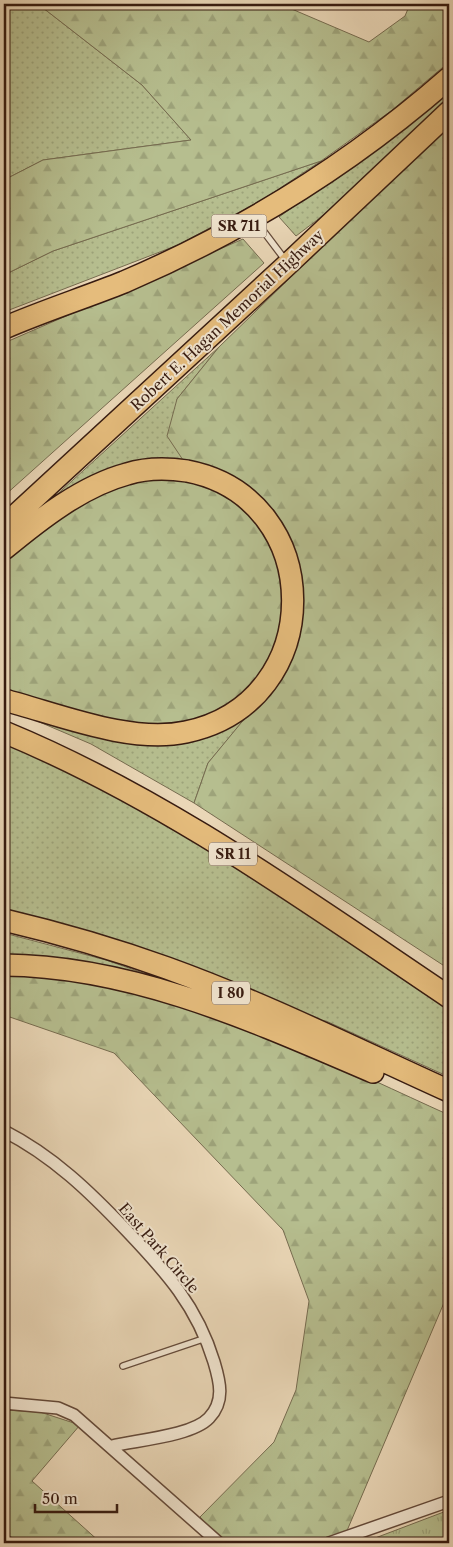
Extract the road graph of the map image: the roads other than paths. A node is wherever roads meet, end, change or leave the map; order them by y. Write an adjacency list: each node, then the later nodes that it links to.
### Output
1 (449, 78): 3 (highway, SR 711)
2 (449, 112): 4 (highway, Robert E. Hagan Memorial Highway)
3 (254, 218): 4 (lane); 5 (highway, SR 711)
4 (288, 264): 6 (highway, Robert E. Hagan Memorial Highway)
5 (4, 328)
6 (184, 360): 7 (highway); 8 (highway, Robert E. Hagan Memorial Highway)
7 (4, 508)
8 (4, 526)
9 (4, 549): 10 (highway)
10 (4, 700)
11 (4, 723): 15 (highway)
12 (4, 732): 16 (highway, SR 11)
13 (4, 920): 17 (highway, I 80)
14 (4, 965): 18 (highway)
15 (449, 986)
16 (449, 997)
17 (449, 1091)
18 (449, 1104)
19 (4, 1131): 20 (street, East Park Circle)
20 (206, 1338): 21 (lane); 23 (street, East Park Circle)
21 (123, 1366)
22 (4, 1403): 23 (street)
23 (112, 1446): 25 (street)
24 (449, 1501): 26 (street)
25 (219, 1543)
26 (329, 1543)

